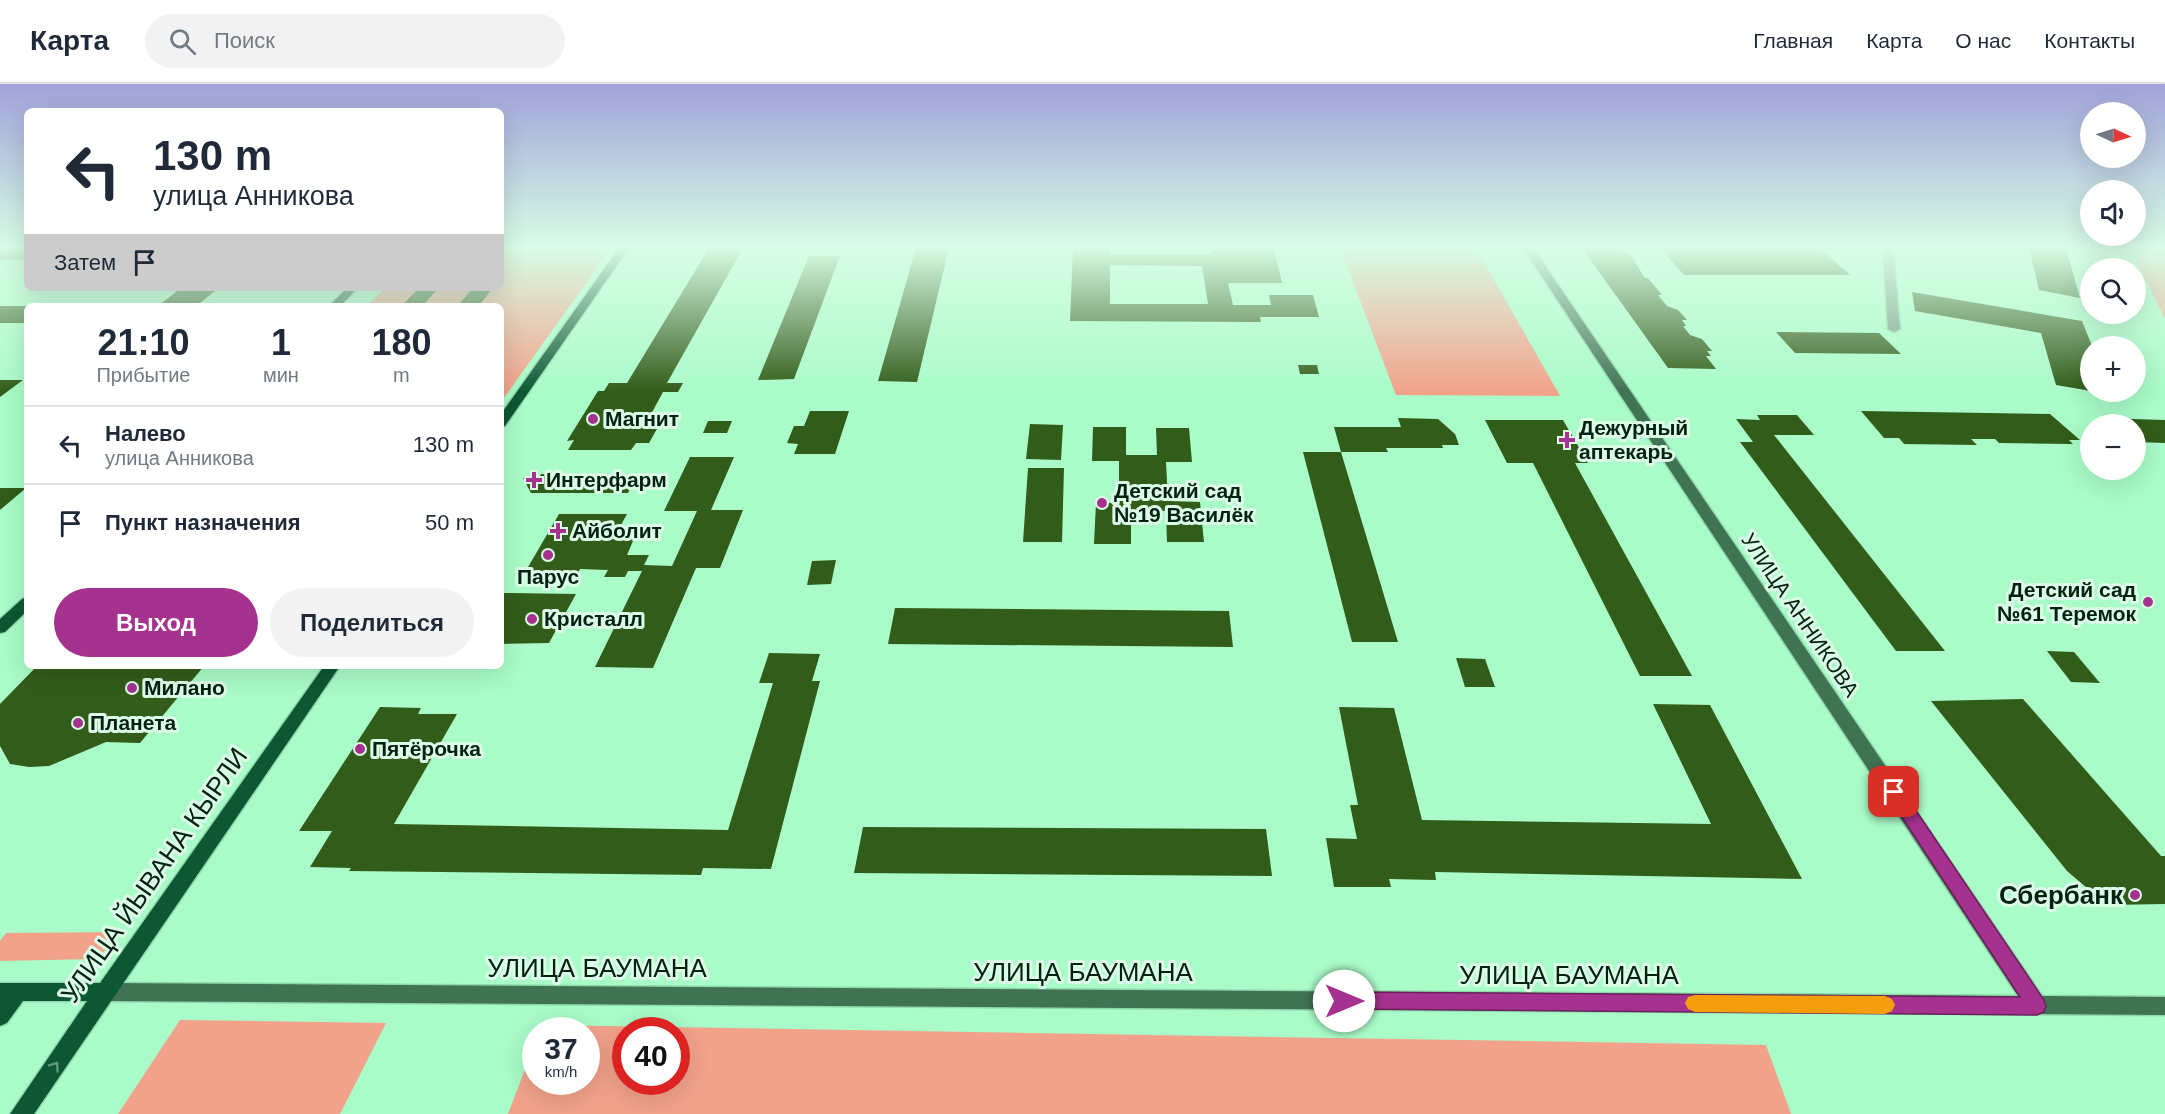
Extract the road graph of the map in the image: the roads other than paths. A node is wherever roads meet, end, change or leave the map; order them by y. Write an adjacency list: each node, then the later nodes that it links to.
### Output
1 (590, 296): 5 (main road)
2 (1560, 296): 11 (street, УЛИЦА АННИКОВА)
3 (1892, 296): 4 (street)
4 (1894, 329)
5 (504, 419)
6 (24, 605): 7 (main road)
7 (0, 628)
8 (330, 669): 10 (main road, УЛИЦА ЙЫВАНА КЫРЛИ)
9 (9, 992): 10 (main road, УЛИЦА БАУМАНА); 13 (main road)
10 (106, 992): 11 (street, УЛИЦА БАУМАНА); 14 (main road, УЛИЦА ЙЫВАНА КЫРЛИ, one-way to 10)
11 (2037, 1006): 12 (street, УЛИЦА БАУМАНА)
12 (2165, 1006)
13 (0, 1016)
14 (21, 1114)

